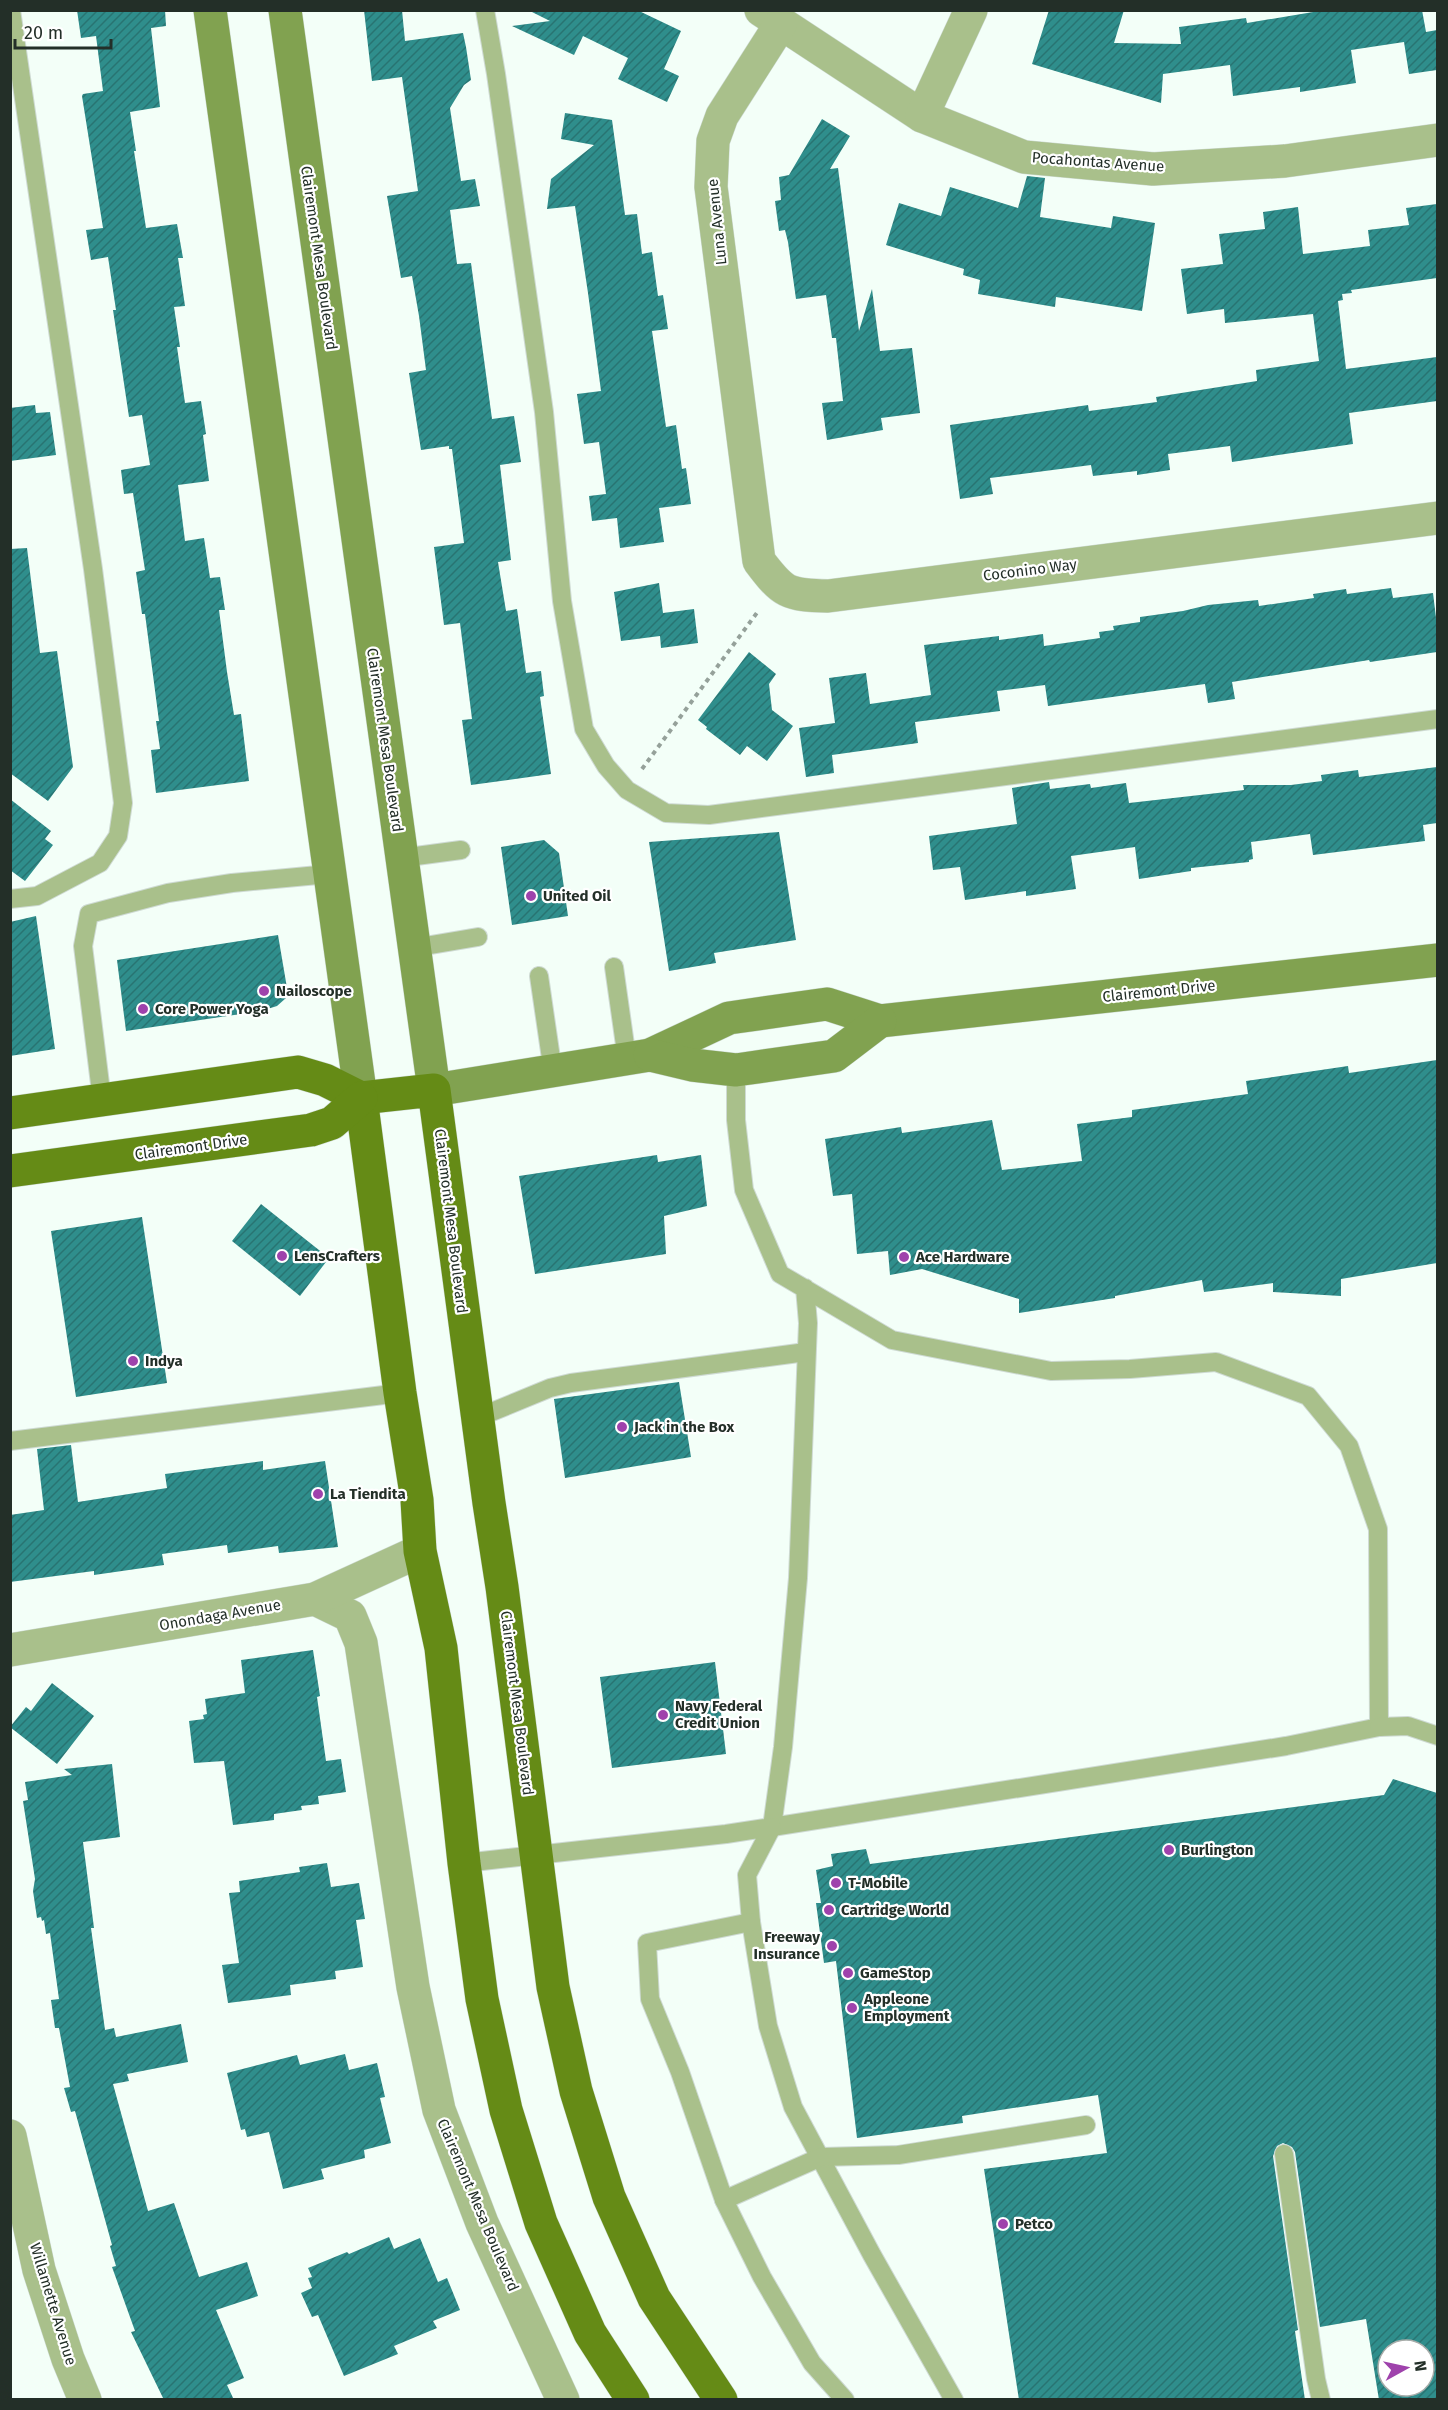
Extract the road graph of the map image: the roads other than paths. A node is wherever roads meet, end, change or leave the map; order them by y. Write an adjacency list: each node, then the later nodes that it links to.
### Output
1 (11, 10): 15 (lane)
2 (210, 10): 14 (main road)
3 (285, 10): 13 (main road, Clairemont Mesa Boulevard)
4 (485, 10): 11 (lane)
5 (971, 10): 7 (street)
6 (771, 18): 7 (street, Pocahontas Avenue); 10 (street, Luna Avenue)
7 (922, 116): 8 (street, Pocahontas Avenue)
8 (1437, 140)
9 (1437, 518): 10 (street, Coconino Way)
10 (777, 586)
11 (1437, 719)
12 (461, 850): 13 (lane)
13 (401, 858): 17 (main road, Clairemont Mesa Boulevard)
14 (329, 874): 26 (main road); 27 (lane)
15 (10, 899)
16 (478, 937): 17 (lane)
17 (413, 948): 25 (main road, Clairemont Mesa Boulevard)
18 (1437, 960): 21 (main road, Clairemont Drive)
19 (614, 966): 22 (lane)
20 (539, 976): 24 (lane)
21 (880, 1021): 22 (main road, Clairemont Drive); 23 (main road, Clairemont Drive)
22 (638, 1057): 23 (main road, Clairemont Drive); 24 (main road, Clairemont Drive)
23 (736, 1070): 30 (lane)
24 (553, 1072): 25 (main road, Clairemont Drive)
25 (434, 1090): 26 (main road, Clairemont Drive); 33 (main road, Clairemont Mesa Boulevard)
26 (361, 1098): 27 (main road); 29 (main road, Clairemont Drive); 32 (main road)
27 (102, 1100): 28 (main road)
28 (10, 1113)
29 (10, 1171)
30 (805, 1288): 31 (lane); 38 (lane)
31 (806, 1352): 33 (lane); 40 (lane)
32 (400, 1393): 34 (lane); 35 (main road)
33 (477, 1418): 41 (main road, Clairemont Mesa Boulevard)
34 (10, 1441)
35 (420, 1551): 36 (street, Onondaga Avenue); 42 (main road)
36 (315, 1599): 37 (street, Onondaga Avenue); 50 (street, Clairemont Mesa Boulevard)
37 (10, 1650)
38 (1379, 1727): 39 (lane); 40 (lane)
39 (1437, 1736)
40 (772, 1827): 41 (lane); 43 (lane)
41 (536, 1854): 42 (lane); 52 (main road, Clairemont Mesa Boulevard)
42 (464, 1863): 51 (main road)
43 (751, 1922): 47 (lane); 48 (lane)
44 (1086, 2125): 47 (lane)
45 (10, 2136): 49 (street, Willamette Avenue)
46 (1284, 2154): 55 (lane)
47 (820, 2157): 48 (lane); 54 (lane)
48 (724, 2200): 53 (lane)
49 (85, 2400)
50 (563, 2400)
51 (633, 2400)
52 (721, 2400)
53 (845, 2400)
54 (954, 2400)
55 (1322, 2400)

